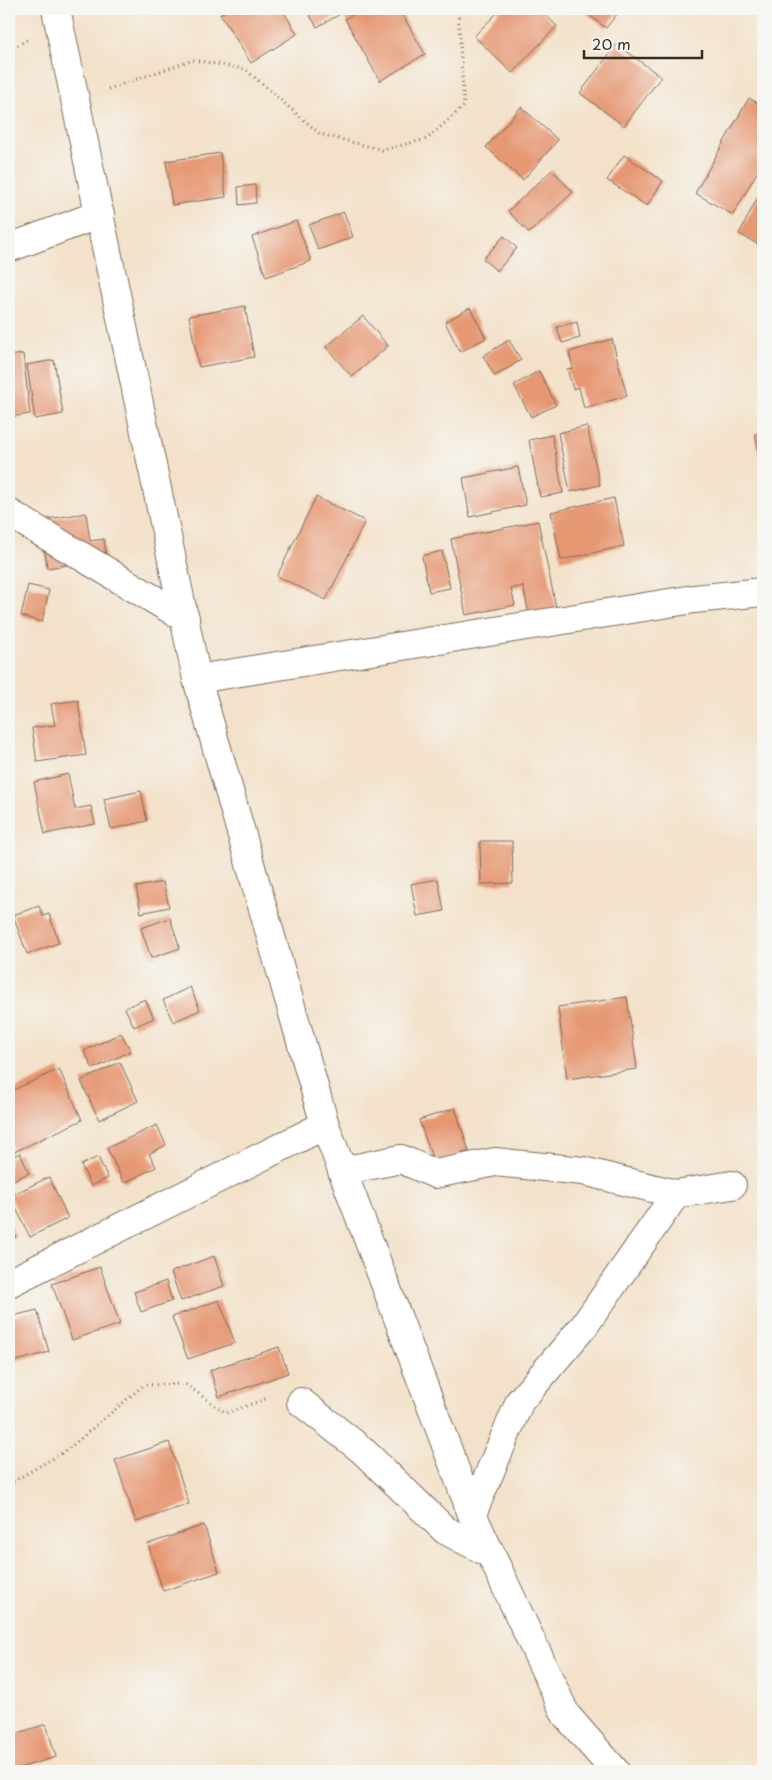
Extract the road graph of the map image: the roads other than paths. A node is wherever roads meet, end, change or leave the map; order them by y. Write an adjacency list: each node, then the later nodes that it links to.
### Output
1 (56, 9): 2 (street)
2 (100, 214): 3 (street); 6 (street)
3 (9, 248)
4 (9, 513): 6 (street)
5 (763, 592): 7 (street)
6 (185, 618): 7 (street)
7 (197, 679): 8 (street)
8 (324, 1125): 9 (street); 12 (street)
9 (342, 1171): 11 (street); 14 (street)
10 (732, 1185): 11 (street)
11 (676, 1194): 14 (street)
12 (9, 1284)
13 (301, 1402): 15 (street)
14 (472, 1514): 15 (street)
15 (491, 1554): 16 (street)
16 (615, 1771)

